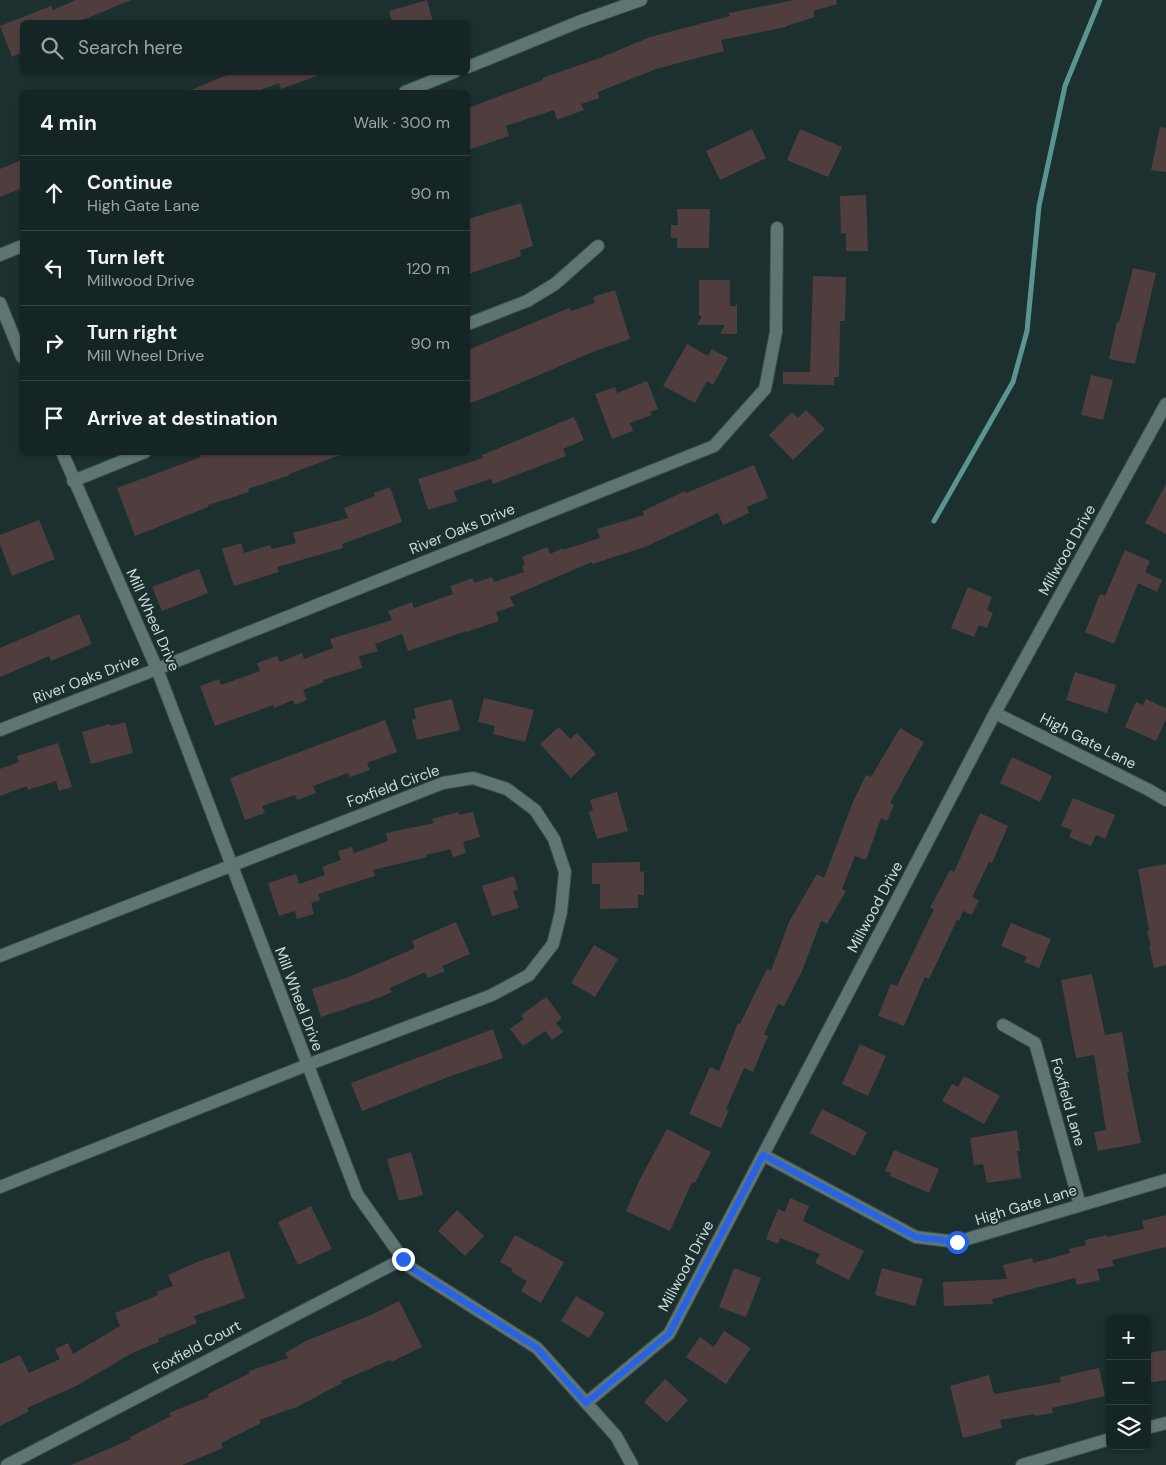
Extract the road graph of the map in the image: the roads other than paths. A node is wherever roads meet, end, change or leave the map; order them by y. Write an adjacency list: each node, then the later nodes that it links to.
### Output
1 (641, 0): 2 (street)
2 (470, 66)
3 (447, 75): 4 (street)
4 (410, 90)
5 (777, 228): 16 (street, River Oaks Drive)
6 (598, 246): 10 (street)
7 (20, 247): 8 (street)
8 (0, 255)
9 (0, 303): 11 (street)
10 (470, 323)
11 (20, 353)
12 (1166, 404): 17 (street, Millwood Drive)
13 (63, 455): 15 (street, Mill Wheel Drive)
14 (138, 455): 15 (street)
15 (73, 481): 16 (street, Mill Wheel Drive)
16 (157, 669): 18 (street, River Oaks Drive); 20 (street, Mill Wheel Drive)
17 (995, 713): 19 (street, High Gate Lane); 24 (street, Millwood Drive)
18 (0, 730)
19 (1166, 800)
20 (231, 866): 21 (street, Foxfield Circle); 23 (street, Mill Wheel Drive); 23 (street, Foxfield Circle)
21 (0, 956)
22 (1003, 1025): 27 (street, Foxfield Lane)
23 (307, 1064): 26 (street, Foxfield Circle); 28 (street, Mill Wheel Drive)
24 (763, 1155): 27 (street, High Gate Lane); 29 (street, Millwood Drive)
25 (1166, 1180): 27 (street, High Gate Lane)
26 (0, 1187)
27 (1080, 1205)
28 (403, 1259): 29 (street, Mill Wheel Drive); 33 (street, Foxfield Court)
29 (586, 1403): 34 (street, Mill Wheel Drive)
30 (1166, 1423): 31 (street)
31 (1151, 1427)
32 (1106, 1440): 35 (street)
33 (7, 1465)
34 (632, 1465)
35 (1022, 1465)

